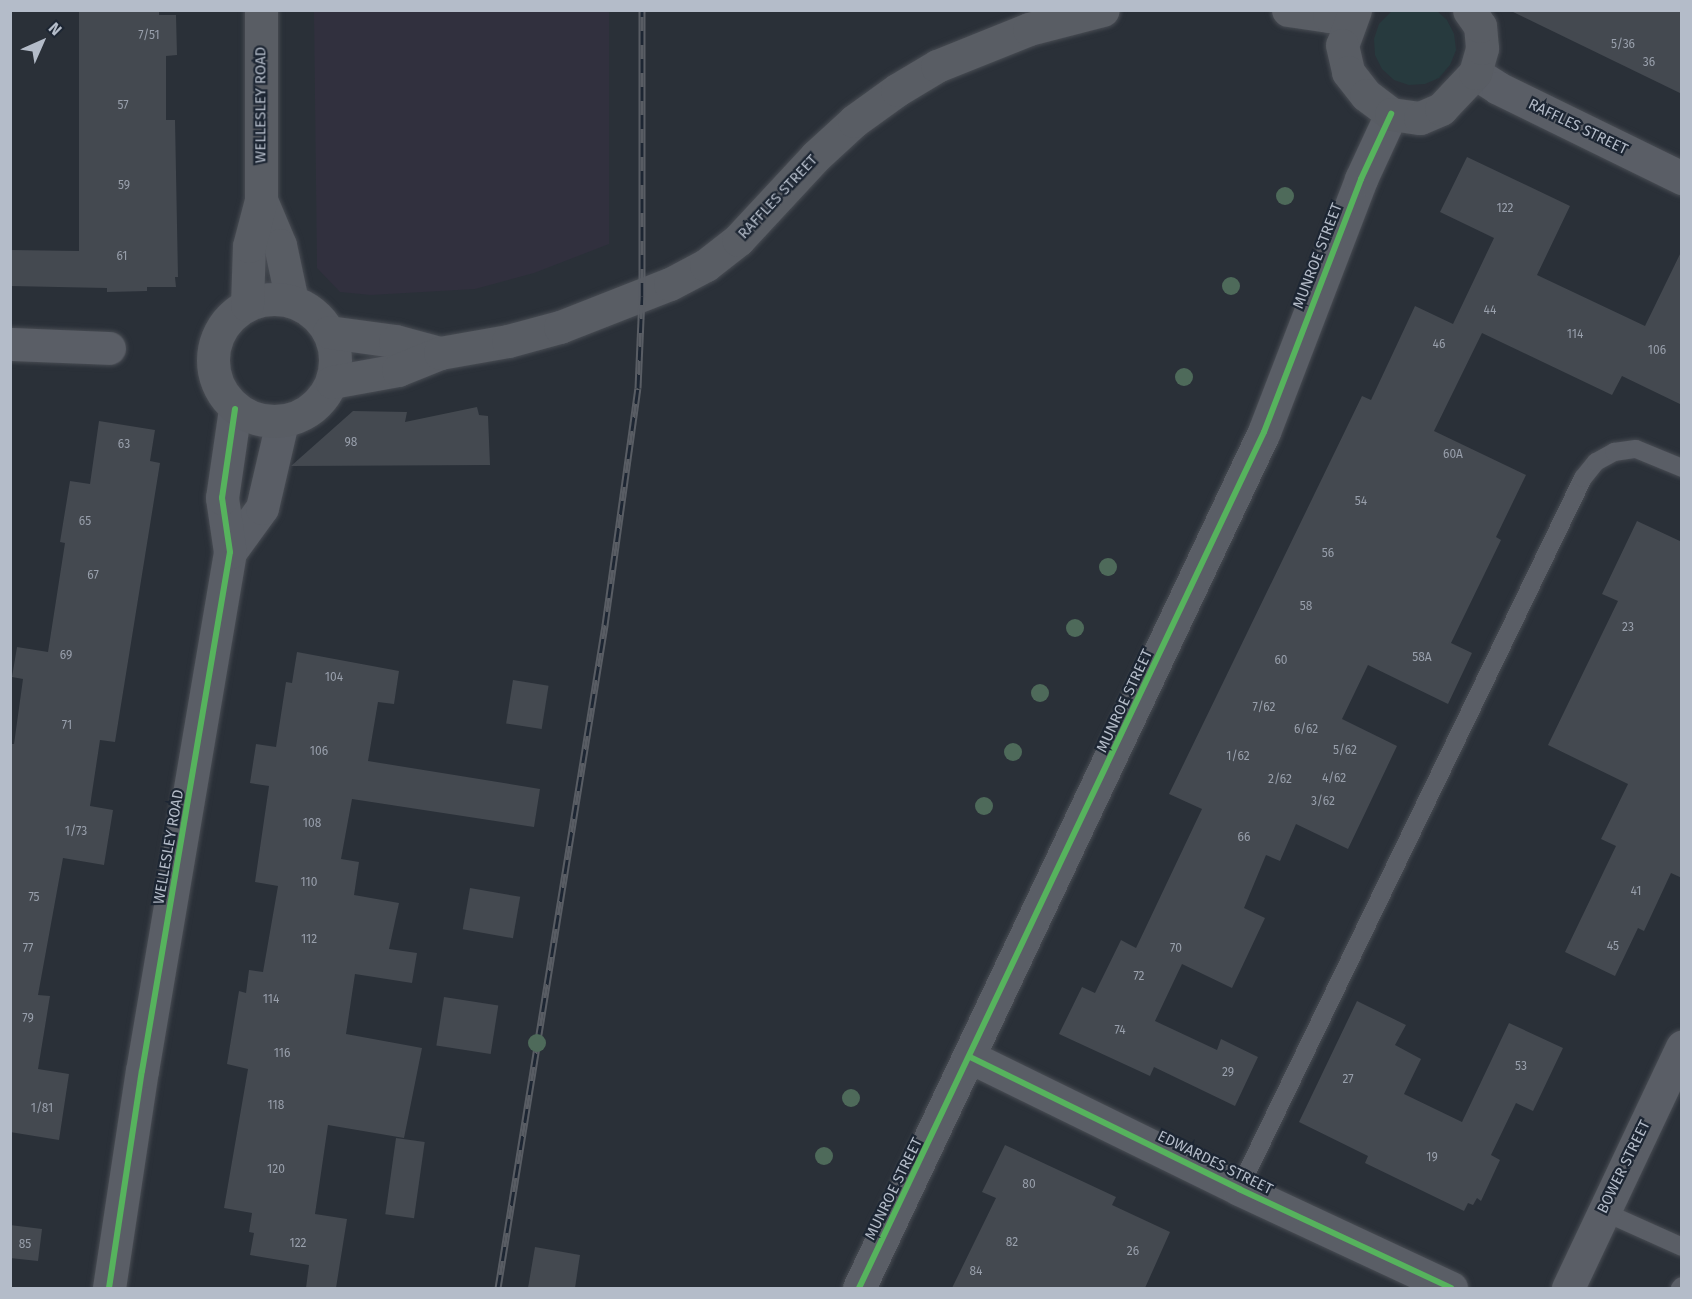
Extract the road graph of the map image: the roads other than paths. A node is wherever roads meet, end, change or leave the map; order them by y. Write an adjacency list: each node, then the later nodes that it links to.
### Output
1 (261, 10): 9 (main road, WELLESLEY ROAD)
2 (1103, 10): 15 (main road, RAFFLES STREET)
3 (1288, 10): 5 (main road)
4 (1469, 10): 6 (main road)
5 (1353, 13): 7 (main road)
6 (1475, 73): 7 (main road); 8 (street, RAFFLES STREET)
7 (1392, 114): 22 (street, MUNROE STREET)
8 (1682, 178)
9 (261, 200): 10 (main road, WELLESLEY ROAD); 11 (main road, WELLESLEY ROAD)
10 (292, 301): 11 (main road); 12 (main road)
11 (247, 305): 17 (main road)
12 (329, 332): 15 (main road, RAFFLES STREET); 16 (main road)
13 (10, 344): 14 (street)
14 (109, 348)
15 (440, 353): 16 (main road, RAFFLES STREET)
16 (332, 382): 18 (main road)
17 (235, 409): 18 (main road); 20 (street, WELLESLEY ROAD)
18 (282, 422): 20 (street, WELLESLEY ROAD)
19 (1682, 468): 23 (lane)
20 (230, 552): 26 (street, WELLESLEY ROAD)
21 (1682, 1047): 24 (street, BOWER STREET)
22 (970, 1057): 23 (street, EDWARDES STREET); 27 (street, MUNROE STREET)
23 (1239, 1189): 28 (street, EDWARDES STREET)
24 (1602, 1211): 25 (lane); 29 (street, BOWER STREET)
25 (1682, 1247)
26 (110, 1288)
27 (859, 1288)
28 (1451, 1288)
29 (1568, 1288)

